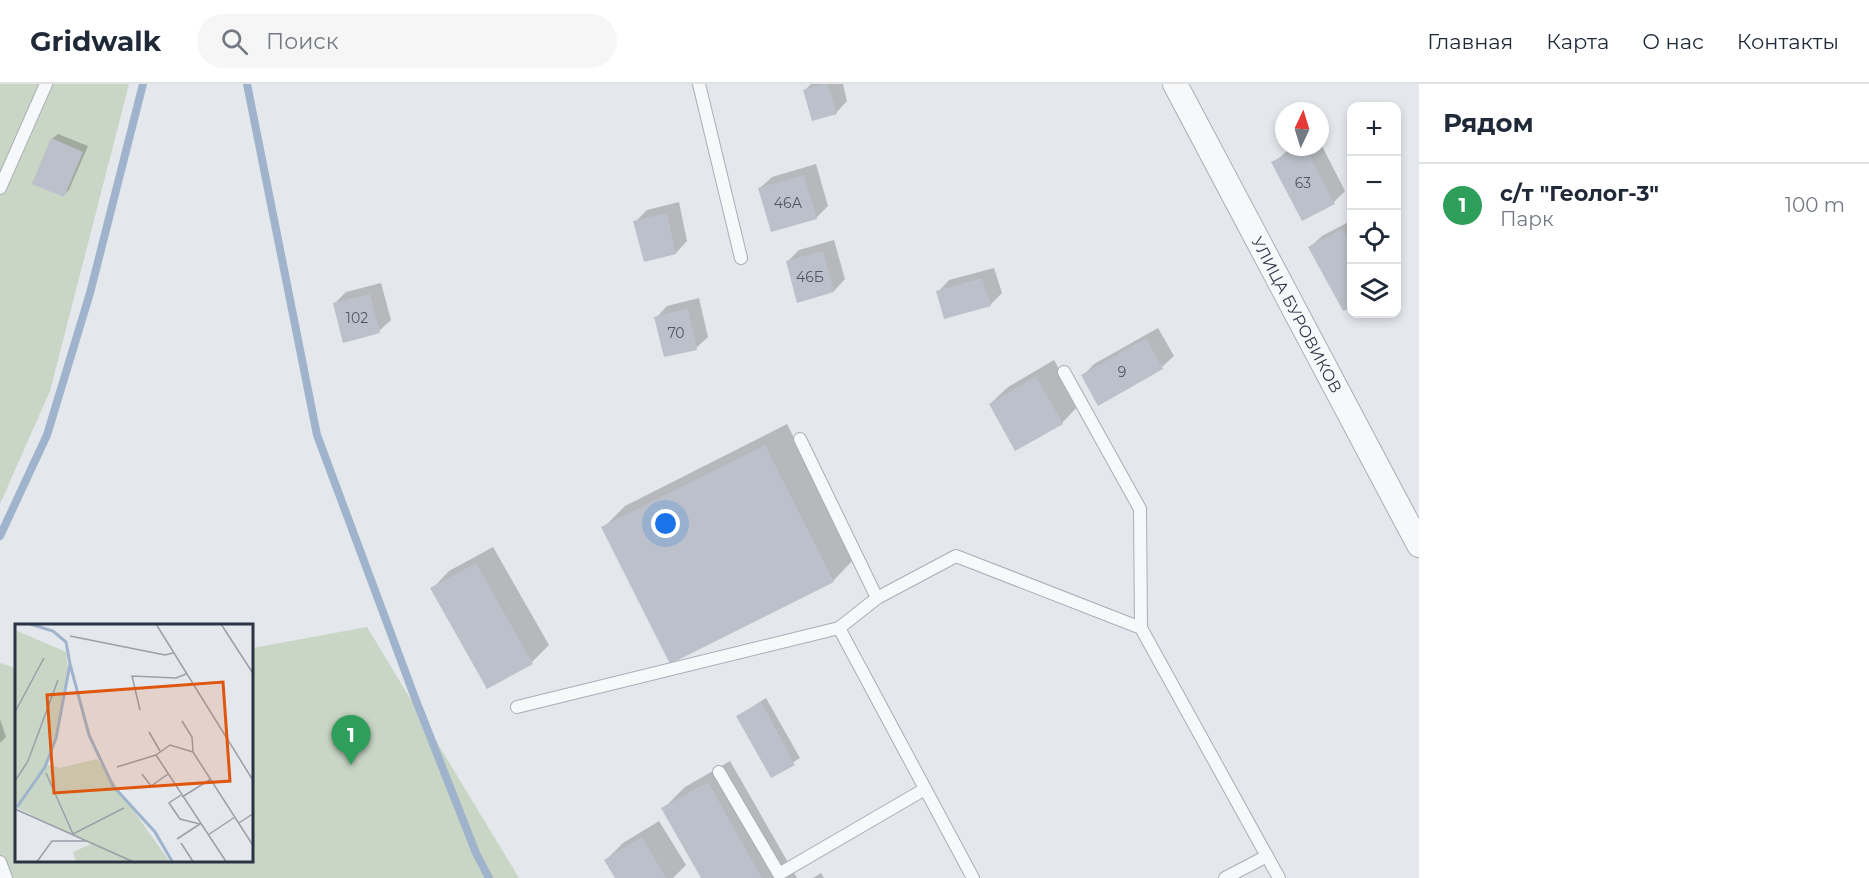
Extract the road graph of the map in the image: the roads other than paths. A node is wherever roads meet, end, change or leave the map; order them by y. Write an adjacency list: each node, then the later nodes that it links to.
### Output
1 (45, 84): 4 (lane)
2 (699, 84): 5 (lane)
3 (1175, 84): 8 (street, УЛИЦА БУРОВИКОВ)
4 (0, 188)
5 (741, 258)
6 (1064, 372): 11 (lane)
7 (800, 439): 9 (lane)
8 (1419, 544)
9 (877, 598): 10 (lane); 11 (lane)
10 (839, 628): 12 (lane); 14 (lane)
11 (1141, 628): 15 (lane)
12 (517, 707)
13 (719, 772): 14 (lane)
14 (925, 789): 18 (lane)
15 (1267, 856): 19 (lane); 20 (lane)
16 (0, 862): 17 (lane)
17 (6, 878)
18 (973, 878)
19 (1224, 878)
20 (1279, 878)

